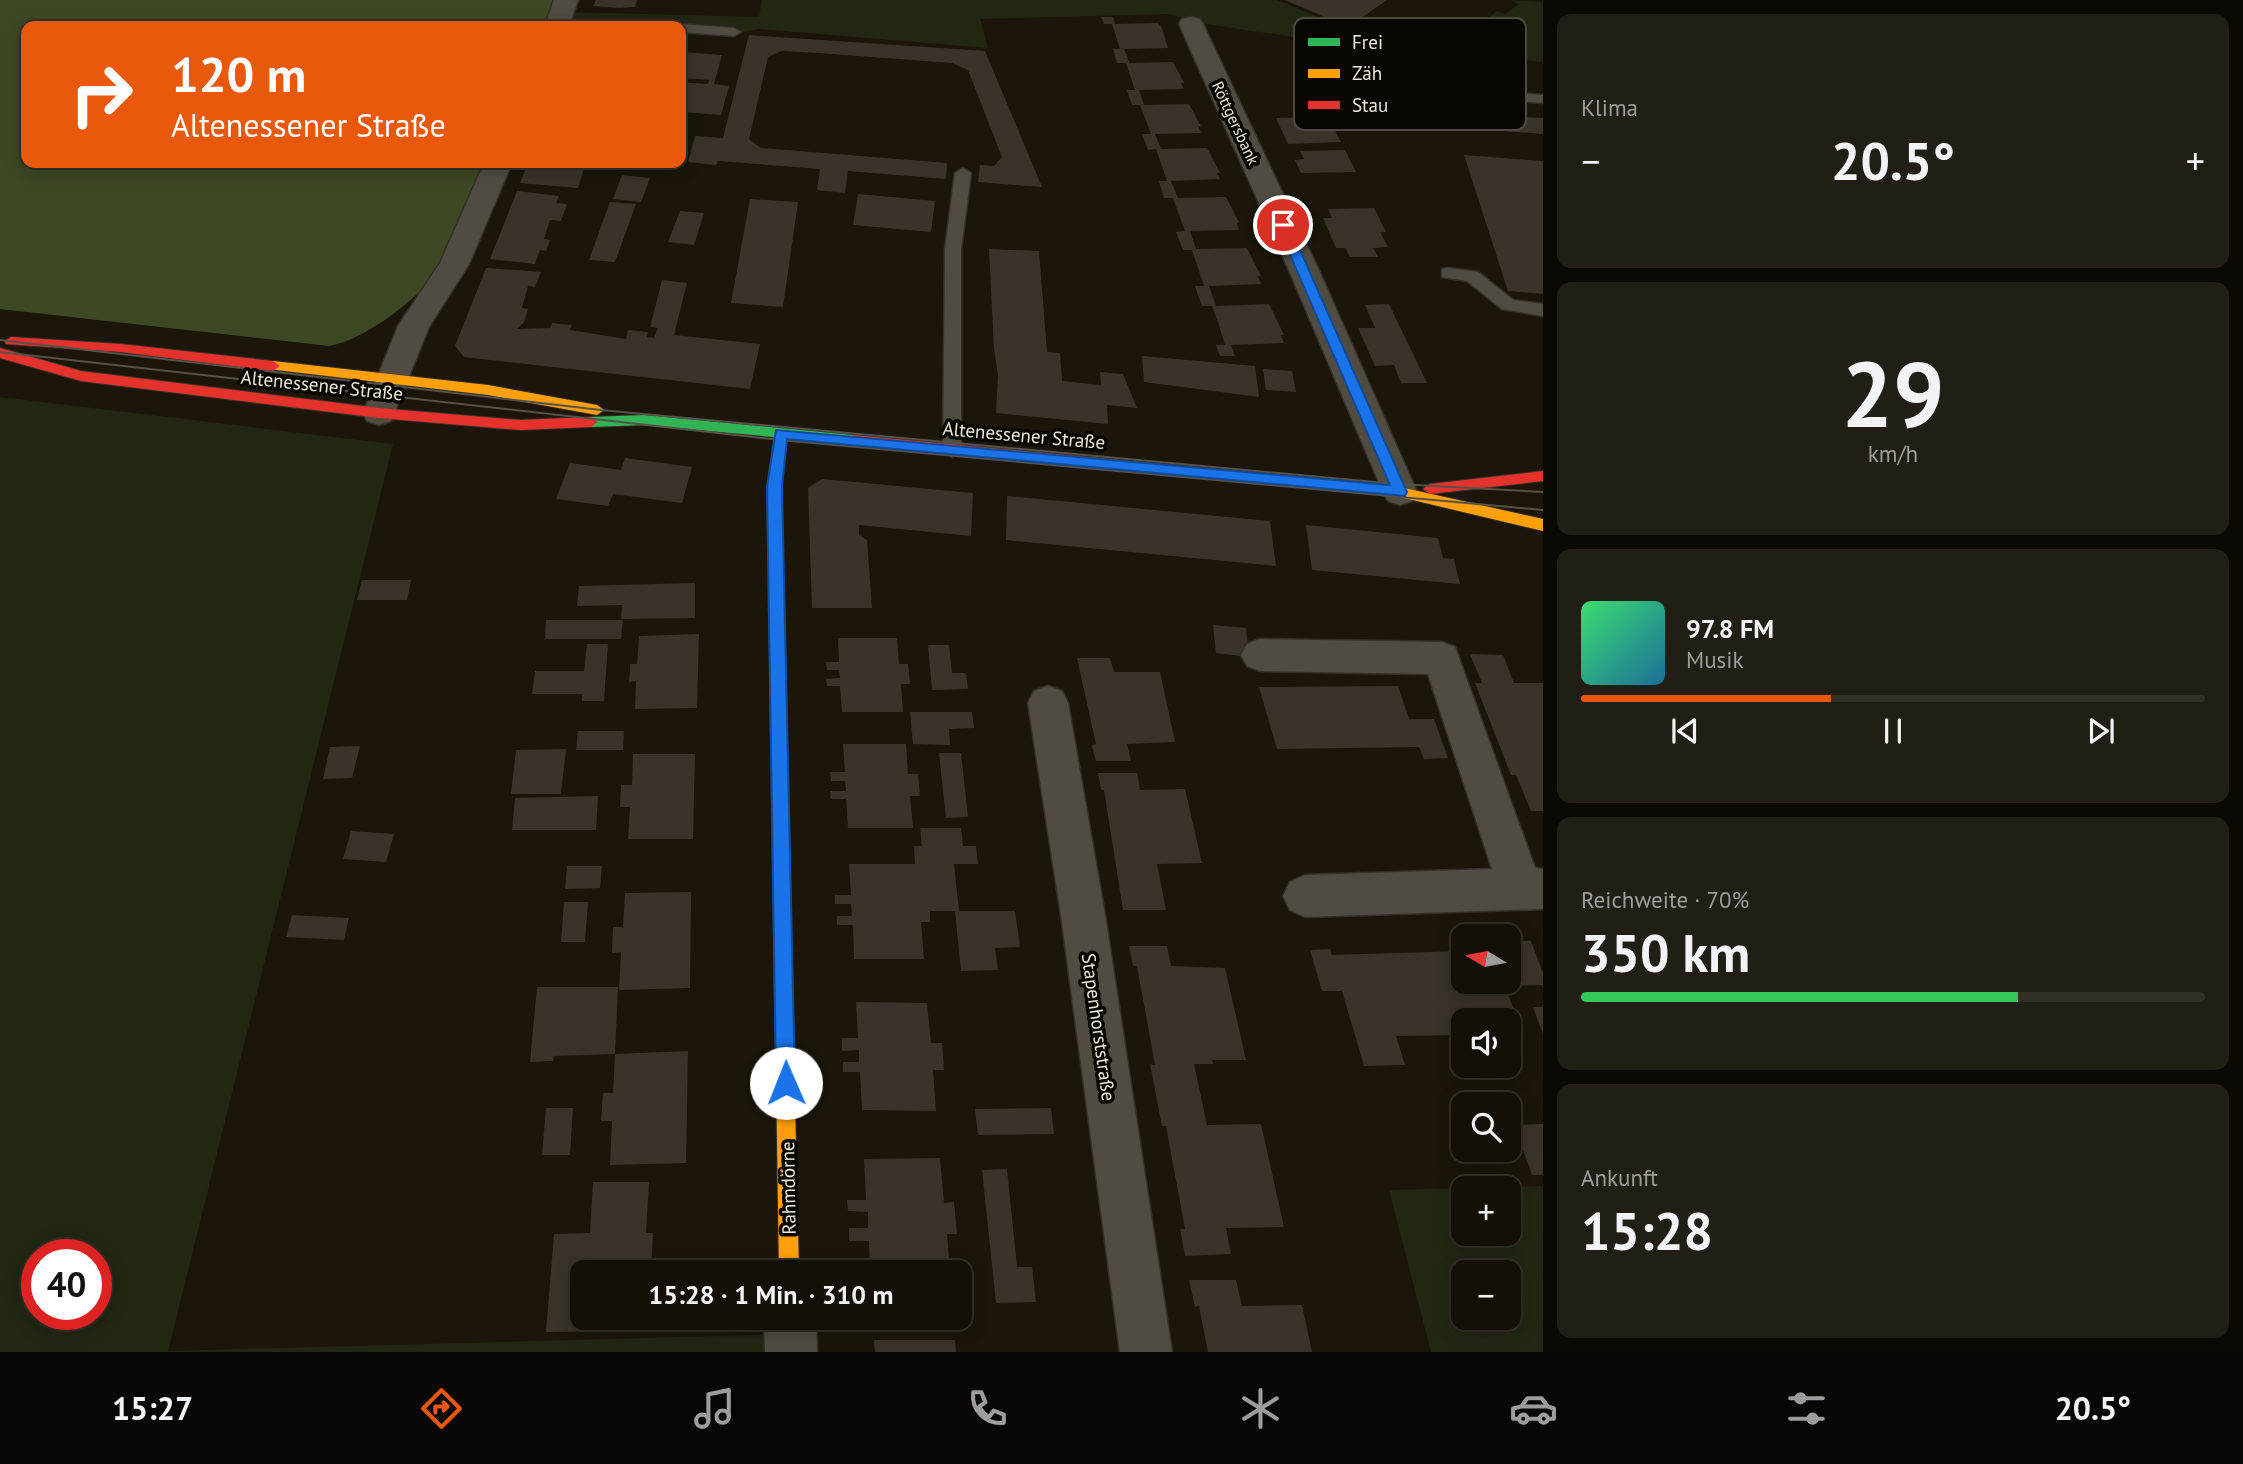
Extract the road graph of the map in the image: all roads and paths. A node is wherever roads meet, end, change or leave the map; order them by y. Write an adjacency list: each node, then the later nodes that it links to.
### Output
1 (566, 0): 2 (street)
2 (558, 21)
3 (1191, 24): 18 (street, Röttgersbank)
4 (686, 28): 5 (lane)
5 (734, 32)
6 (496, 168): 12 (street)
7 (963, 173): 16 (lane)
8 (1448, 273): 9 (lane)
9 (1543, 310)
10 (0, 341): 12 (main road, Altenessener Straße)
11 (0, 353): 13 (main road, Altenessener Straße)
12 (393, 379): 13 (street); 14 (main road, Altenessener Straße)
13 (379, 413): 14 (main road, Altenessener Straße)
14 (644, 420): 15 (main road, Altenessener Straße)
15 (780, 433): 16 (main road, Altenessener Straße); 24 (main road, Rahmdörne)
16 (952, 450): 18 (main road, Altenessener Straße)
17 (1543, 476): 18 (main road, Altenessener Straße)
18 (1400, 492): 19 (main road, Altenessener Straße)
19 (1543, 525)
20 (1260, 655): 22 (street)
21 (1048, 703): 27 (street, Stapenhorststraße)
22 (1532, 889): 23 (street)
23 (1306, 896)
24 (789, 1260)
25 (790, 1330): 26 (street)
26 (791, 1352)
27 (1146, 1352)

